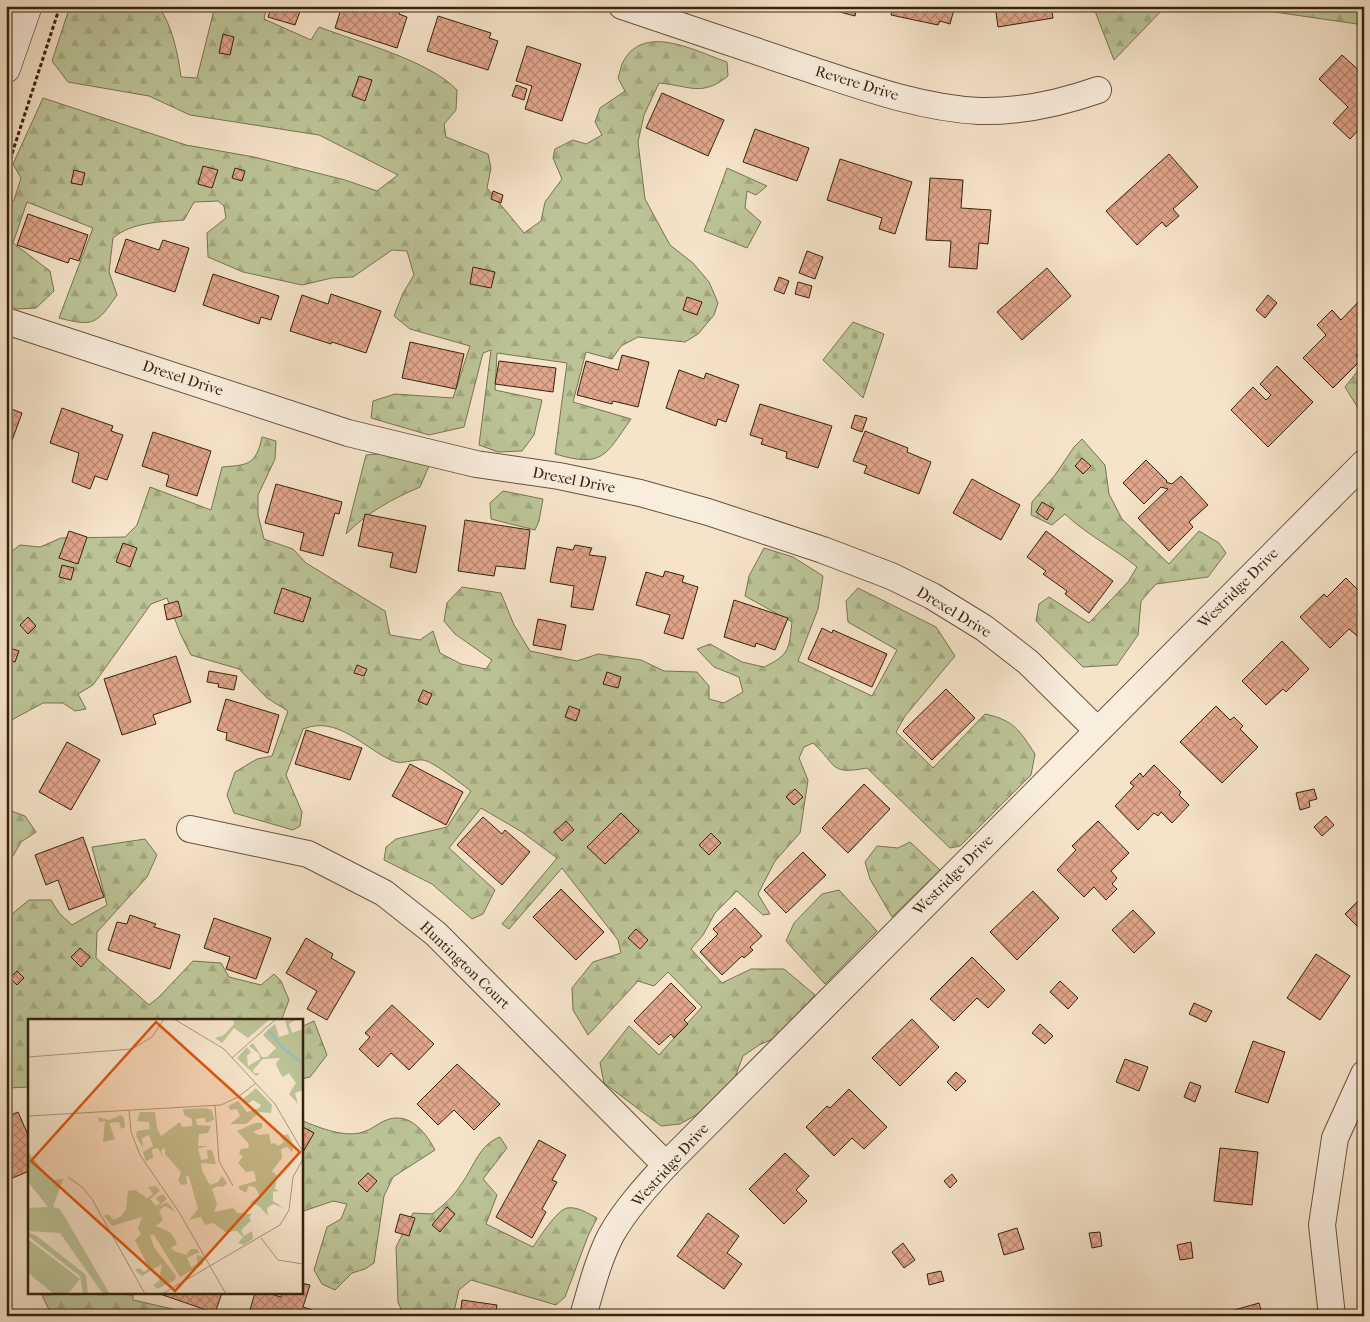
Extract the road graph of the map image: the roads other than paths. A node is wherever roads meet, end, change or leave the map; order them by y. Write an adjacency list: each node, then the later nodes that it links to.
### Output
1 (28, 6): 3 (street)
2 (622, 6): 4 (street, Revere Drive)
3 (6, 69)
4 (1098, 90)
5 (6, 321): 7 (street, Drexel Drive)
6 (1364, 462): 7 (street, Westridge Drive)
7 (1097, 730): 10 (street, Westridge Drive)
8 (190, 829): 10 (street, Huntington Court)
9 (1364, 1074): 12 (street)
10 (666, 1165): 11 (street, Westridge Drive)
11 (584, 1316)
12 (1332, 1316)

